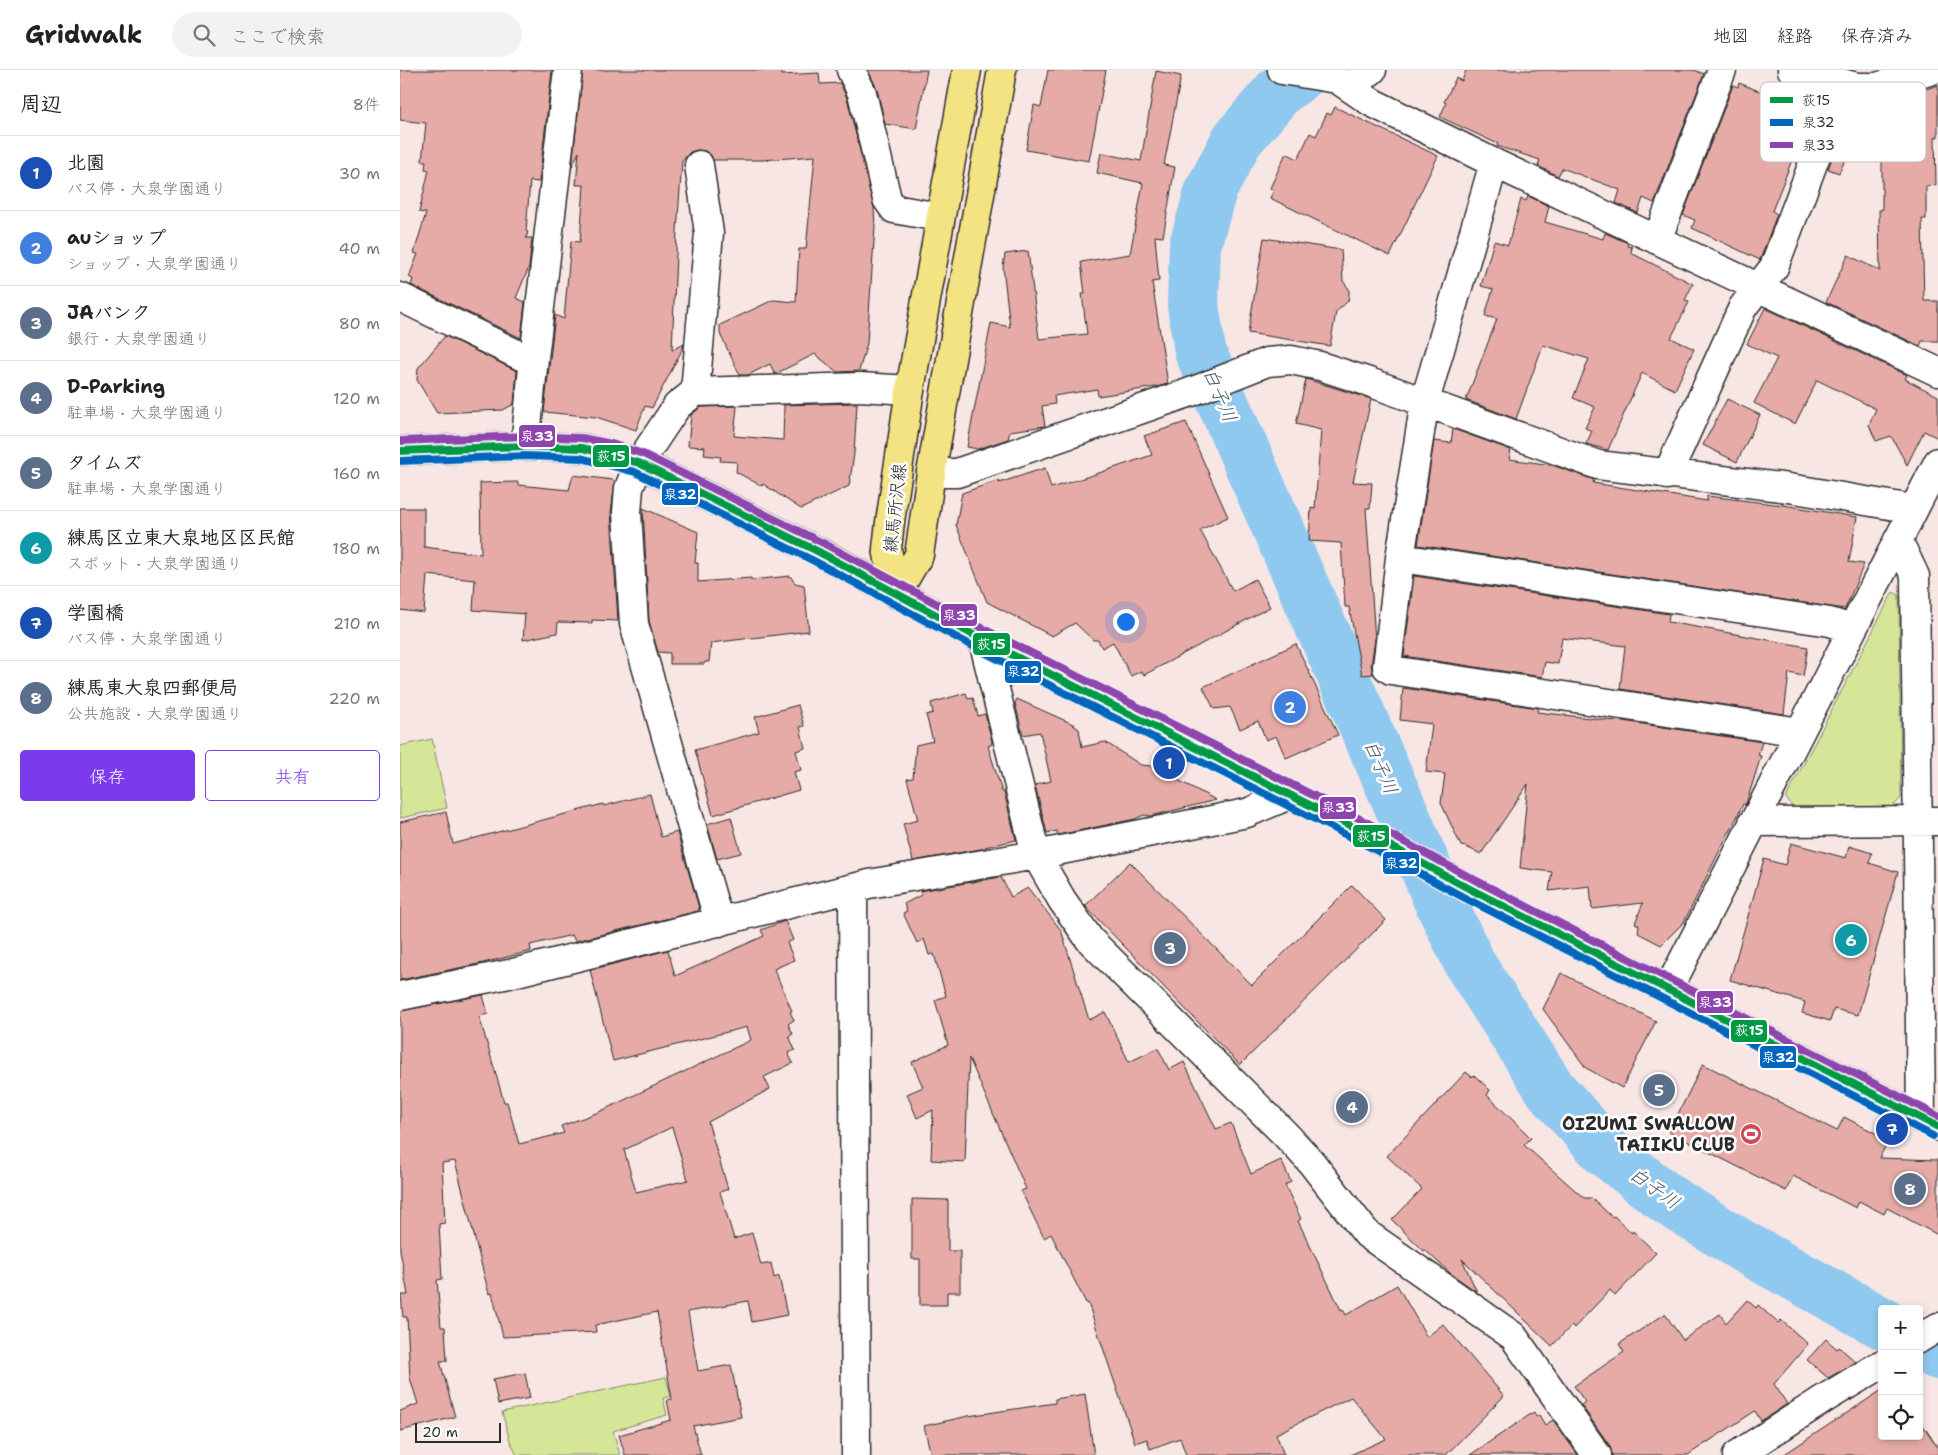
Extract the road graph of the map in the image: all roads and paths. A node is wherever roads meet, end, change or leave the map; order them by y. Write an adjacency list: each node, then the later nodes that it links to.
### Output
1 (568, 70): 20 (street)
2 (851, 70): 16 (street)
3 (967, 70): 16 (main road, 練馬所沢線)
4 (1002, 70): 29 (main road, 練馬所沢線)
5 (1282, 70): 10 (street)
6 (1372, 70): 10 (street)
7 (1722, 70): 17 (street)
8 (1792, 70): 11 (street)
9 (1932, 70): 12 (street)
10 (1341, 82): 14 (street)
11 (1836, 82)
12 (1893, 82)
13 (1814, 162): 18 (street)
14 (1494, 163): 17 (street); 24 (street)
15 (699, 165): 23 (street)
16 (940, 217): 22 (main road, 練馬所沢線)
17 (1657, 240): 18 (street)
18 (1759, 286): 21 (street); 30 (street)
19 (400, 297): 20 (street)
20 (534, 358): 25 (street)
21 (1938, 372)
22 (910, 390): 23 (street); 34 (main road, 練馬所沢線)
23 (695, 392): 28 (street)
24 (1425, 401): 29 (street); 30 (street); 33 (street)
25 (525, 446): 26 (street); 28 (street)
26 (400, 451)
27 (1938, 462): 31 (street)
28 (639, 463): 34 (street); 43 (street)
29 (931, 473): 34 (main road, 練馬所沢線)
30 (1667, 474): 31 (street)
31 (1913, 509): 32 (street)
32 (1898, 540): 35 (street); 39 (street)
33 (1400, 558): 35 (street); 37 (street)
34 (896, 594): 36 (street)
35 (1852, 629): 37 (street)
36 (983, 640): 38 (street); 41 (street)
37 (1800, 732): 40 (street)
38 (1289, 795): 41 (street); 44 (street)
39 (1928, 821): 40 (street); 46 (street)
40 (1752, 822): 44 (street)
41 (1036, 855): 42 (street); 49 (street)
42 (853, 888): 43 (street); 48 (street)
43 (719, 922): 45 (street)
44 (1668, 990): 46 (street)
45 (400, 996)
46 (1930, 1123)
47 (1878, 1366): 50 (street)
48 (856, 1455)
49 (1597, 1455)
50 (1737, 1455)

